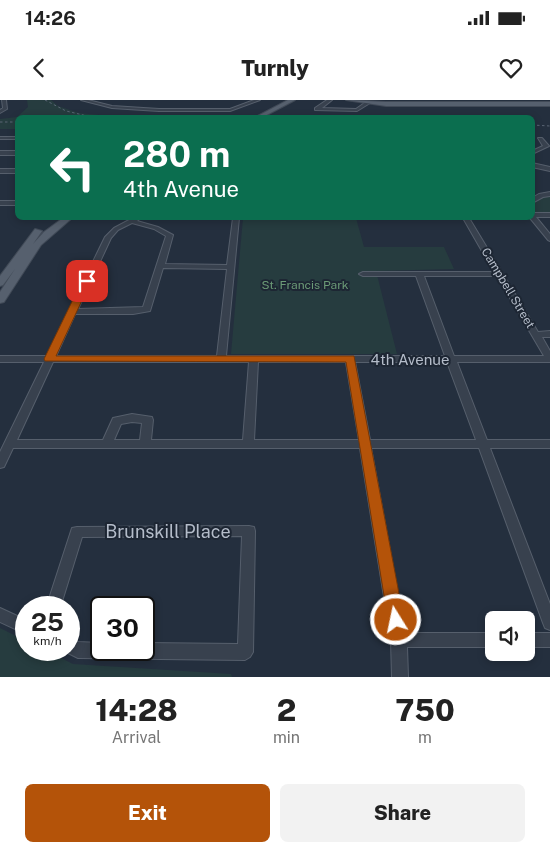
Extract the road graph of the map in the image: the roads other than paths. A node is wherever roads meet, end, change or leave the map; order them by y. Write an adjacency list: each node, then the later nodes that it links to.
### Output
1 (4, 100): 14 (street)
2 (83, 100): 13 (street)
3 (258, 100): 13 (street)
4 (292, 100): 15 (main road)
5 (298, 100): 16 (main road)
6 (330, 100): 10 (street)
7 (349, 100): 10 (main road)
8 (399, 102): 9 (main road); 10 (main road)
9 (536, 102): 11 (main road)
10 (368, 103)
11 (550, 104)
12 (162, 105): 13 (street)
13 (159, 110)
14 (0, 112)
15 (262, 115)
16 (269, 115)
17 (0, 138): 18 (street)
18 (15, 138)
19 (535, 139): 20 (street)
20 (540, 139): 21 (street); 22 (street)
21 (550, 139)
22 (535, 152)
23 (0, 154): 24 (street)
24 (15, 154)
25 (535, 166): 26 (street)
26 (550, 169)
27 (0, 171): 28 (street)
28 (15, 171)
29 (550, 194): 30 (street)
30 (535, 199)
31 (0, 203): 32 (street)
32 (15, 203)
33 (535, 216): 34 (street)
34 (550, 216)
35 (52, 220): 48 (main road)
36 (64, 220): 49 (main road)
37 (132, 220): 50 (street)
38 (136, 220): 43 (street)
39 (236, 220): 44 (street)
40 (467, 220): 47 (street, Campbell Street)
41 (535, 220): 42 (street)
42 (550, 239)
43 (161, 266): 44 (street); 50 (street)
44 (231, 267): 53 (street)
45 (363, 274): 46 (street)
46 (420, 274): 47 (street); 58 (street)
47 (500, 274): 51 (street, Campbell Street)
48 (0, 283)
49 (0, 300)
50 (72, 312): 57 (street)
51 (535, 334): 52 (street); 59 (street, Campbell Street)
52 (550, 334)
53 (221, 358): 54 (street, 4th Avenue); 57 (street, 4th Avenue)
54 (254, 358): 55 (street, 4th Avenue); 63 (street)
55 (350, 358): 58 (street, 4th Avenue); 64 (street)
56 (0, 359): 57 (street, 4th Avenue)
57 (49, 359): 62 (street)
58 (452, 359): 59 (street, 4th Avenue); 65 (street)
59 (550, 359)
60 (107, 443): 61 (street); 61 (street); 62 (street)
61 (145, 443): 63 (street)
62 (10, 444): 67 (street)
63 (248, 444): 64 (street)
64 (365, 444): 65 (street); 72 (street)
65 (482, 444): 66 (street); 71 (street)
66 (550, 444)
67 (0, 464)
68 (57, 596): 76 (street, Brunskill Place)
69 (0, 615): 70 (street)
70 (15, 622)
71 (550, 623)
72 (400, 640): 73 (street); 77 (street)
73 (485, 640)
74 (535, 640): 75 (street)
75 (550, 640)
76 (80, 650)
77 (400, 677)

